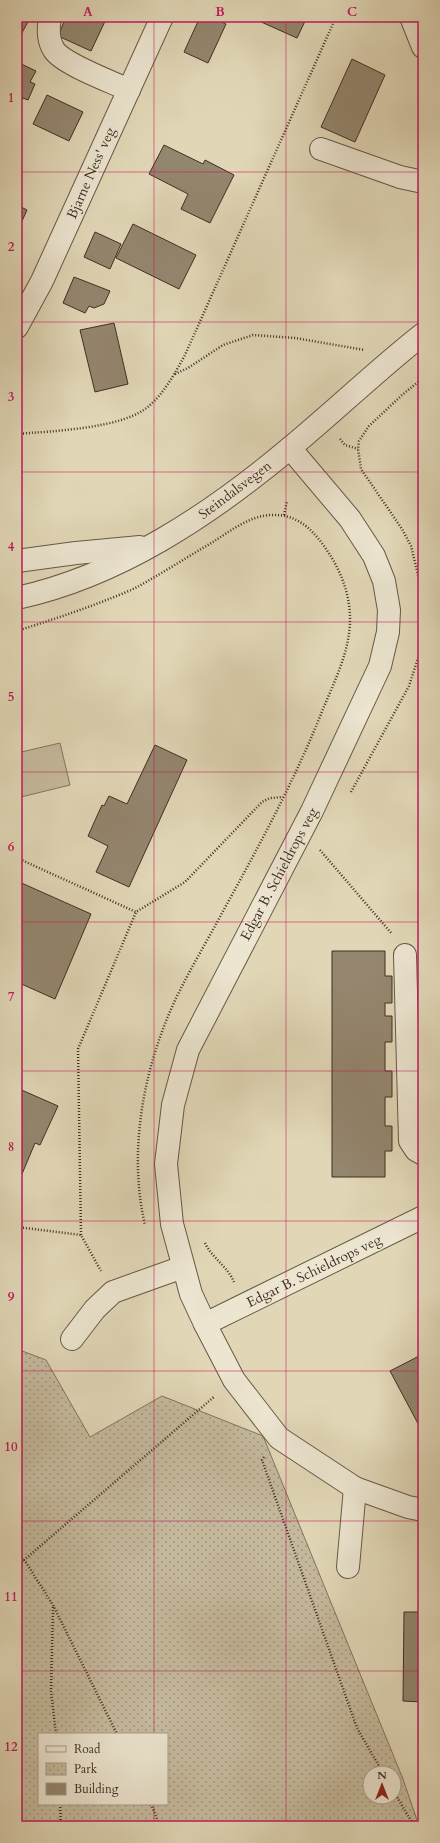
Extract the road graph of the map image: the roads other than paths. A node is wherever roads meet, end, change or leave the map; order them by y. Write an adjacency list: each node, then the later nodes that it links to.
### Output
1 (50, 17): 5 (street)
2 (162, 17): 5 (street, Bjarne Ness' veg)
3 (411, 17): 4 (street)
4 (423, 47)
5 (129, 90): 8 (street, Bjarne Ness' veg)
6 (321, 149): 7 (street)
7 (423, 182)
8 (17, 327)
9 (423, 334): 10 (street, Steindalsvegen)
10 (290, 448): 11 (street, Steindalsvegen); 17 (street, Edgar B. Schieldrops veg)
11 (149, 546): 12 (street); 13 (street, Steindalsvegen)
12 (17, 561)
13 (17, 598)
14 (405, 955): 15 (street)
15 (423, 1154)
16 (423, 1217): 18 (street, Edgar B. Schieldrops veg)
17 (183, 1267): 18 (street, Edgar B. Schieldrops veg); 19 (street)
18 (205, 1324): 20 (street, Edgar B. Schieldrops veg)
19 (72, 1339)
20 (355, 1488): 21 (street, Edgar B. Schieldrops veg); 22 (street)
21 (423, 1510)
22 (348, 1567)

